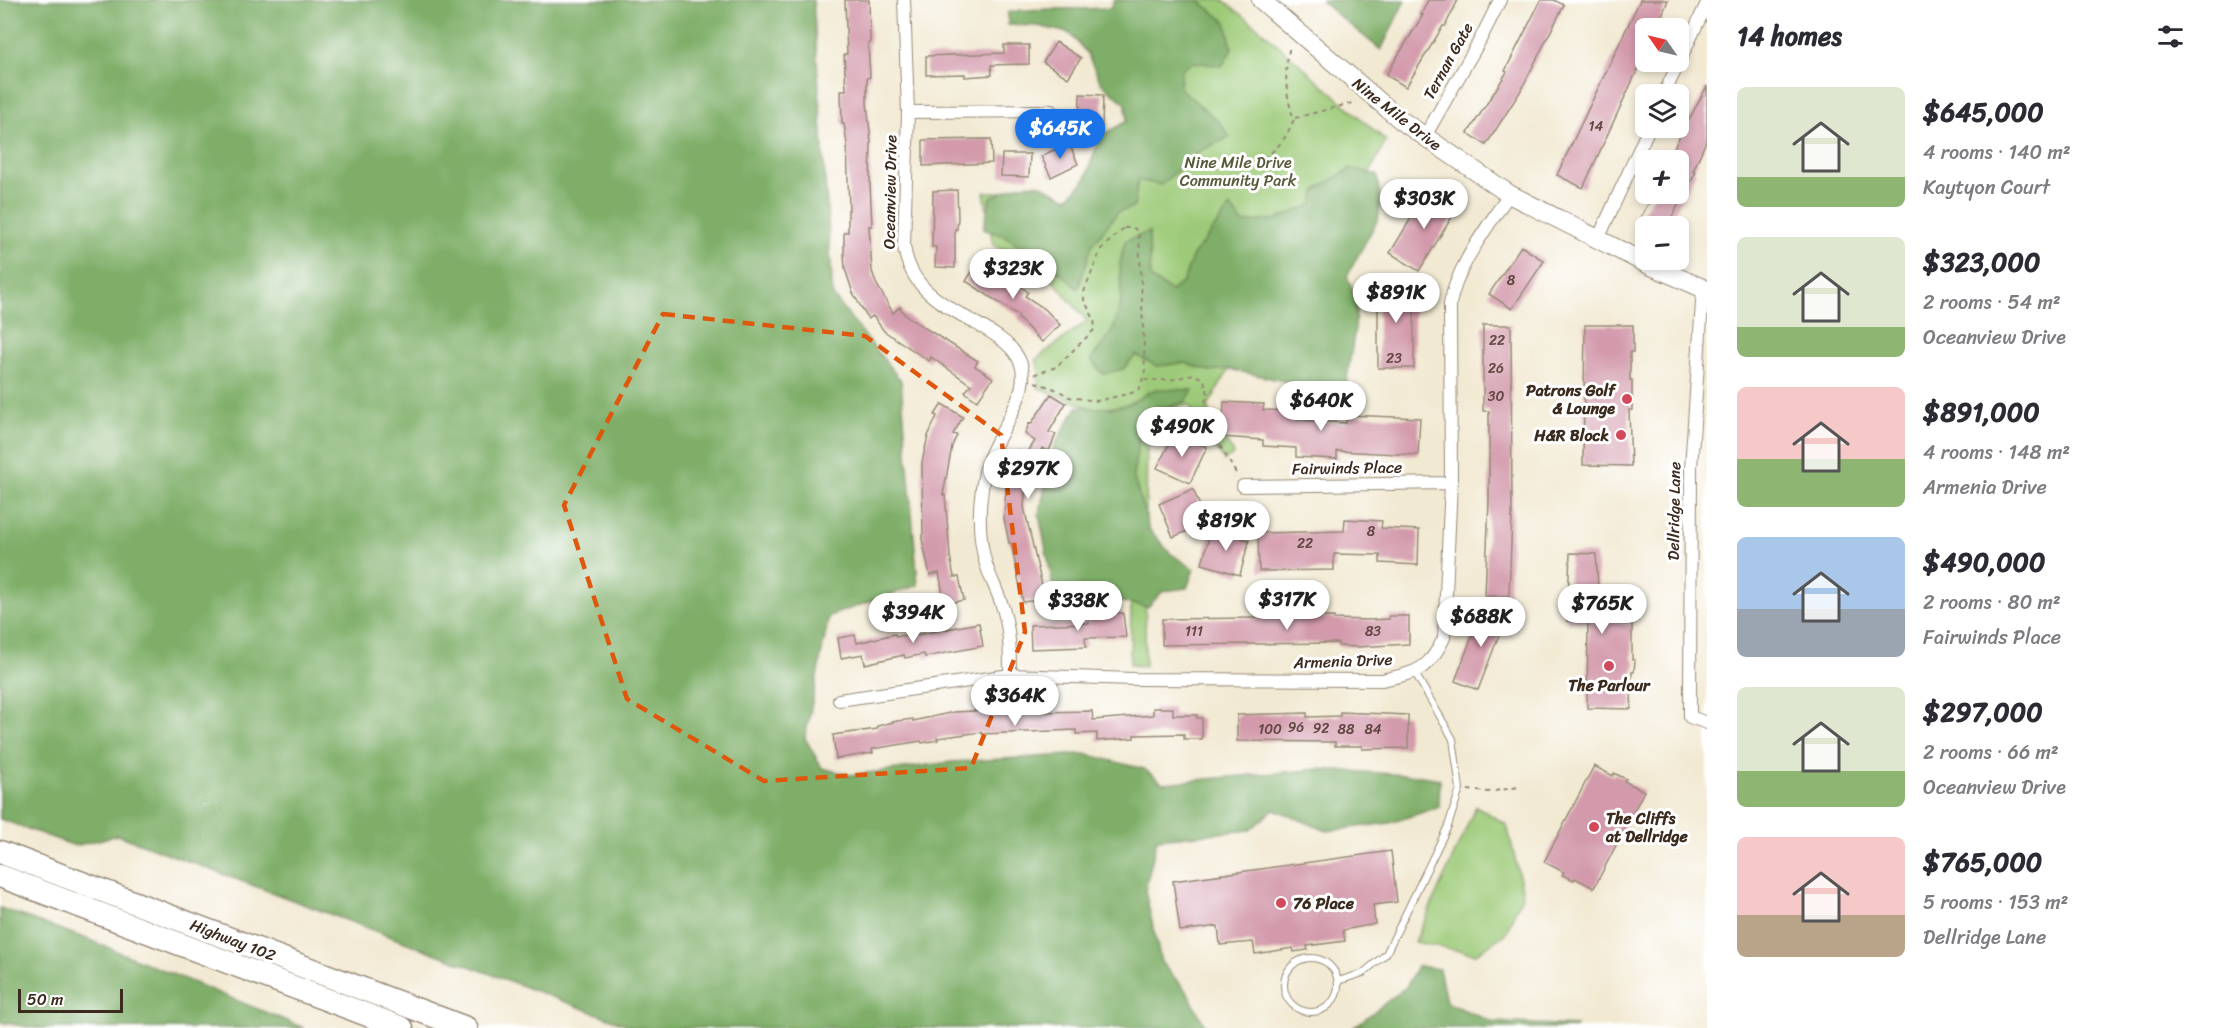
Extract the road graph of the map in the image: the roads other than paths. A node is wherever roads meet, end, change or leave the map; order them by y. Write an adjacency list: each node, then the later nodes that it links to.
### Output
1 (904, 0): 7 (street, Oceanview Drive)
2 (1261, 0): 8 (street, Nine Mile Drive)
3 (1500, 0): 8 (street, Ternan Gate)
4 (1707, 3): 5 (street)
5 (1669, 84)
6 (1051, 111): 7 (street)
7 (908, 112): 16 (street, Oceanview Drive)
8 (1424, 138): 10 (street, Nine Mile Drive)
9 (1644, 138): 11 (street)
10 (1509, 194): 11 (street, Nine Mile Drive); 13 (street, Armenia Drive)
11 (1598, 239): 12 (street, Nine Mile Drive)
12 (1705, 289): 18 (street, Dellridge Lane)
13 (1451, 483): 14 (street, Fairwinds Place); 15 (street, Armenia Drive)
14 (1243, 486)
15 (1415, 673): 16 (street, Armenia Drive); 21 (lane)
16 (1010, 675): 17 (street, Armenia Drive)
17 (838, 700)
18 (1707, 723)
19 (0, 852): 23 (highway, Highway 102)
20 (0, 876): 22 (highway, Highway 102)
21 (1338, 981): 21 (lane)
22 (402, 1028)
23 (466, 1028)

